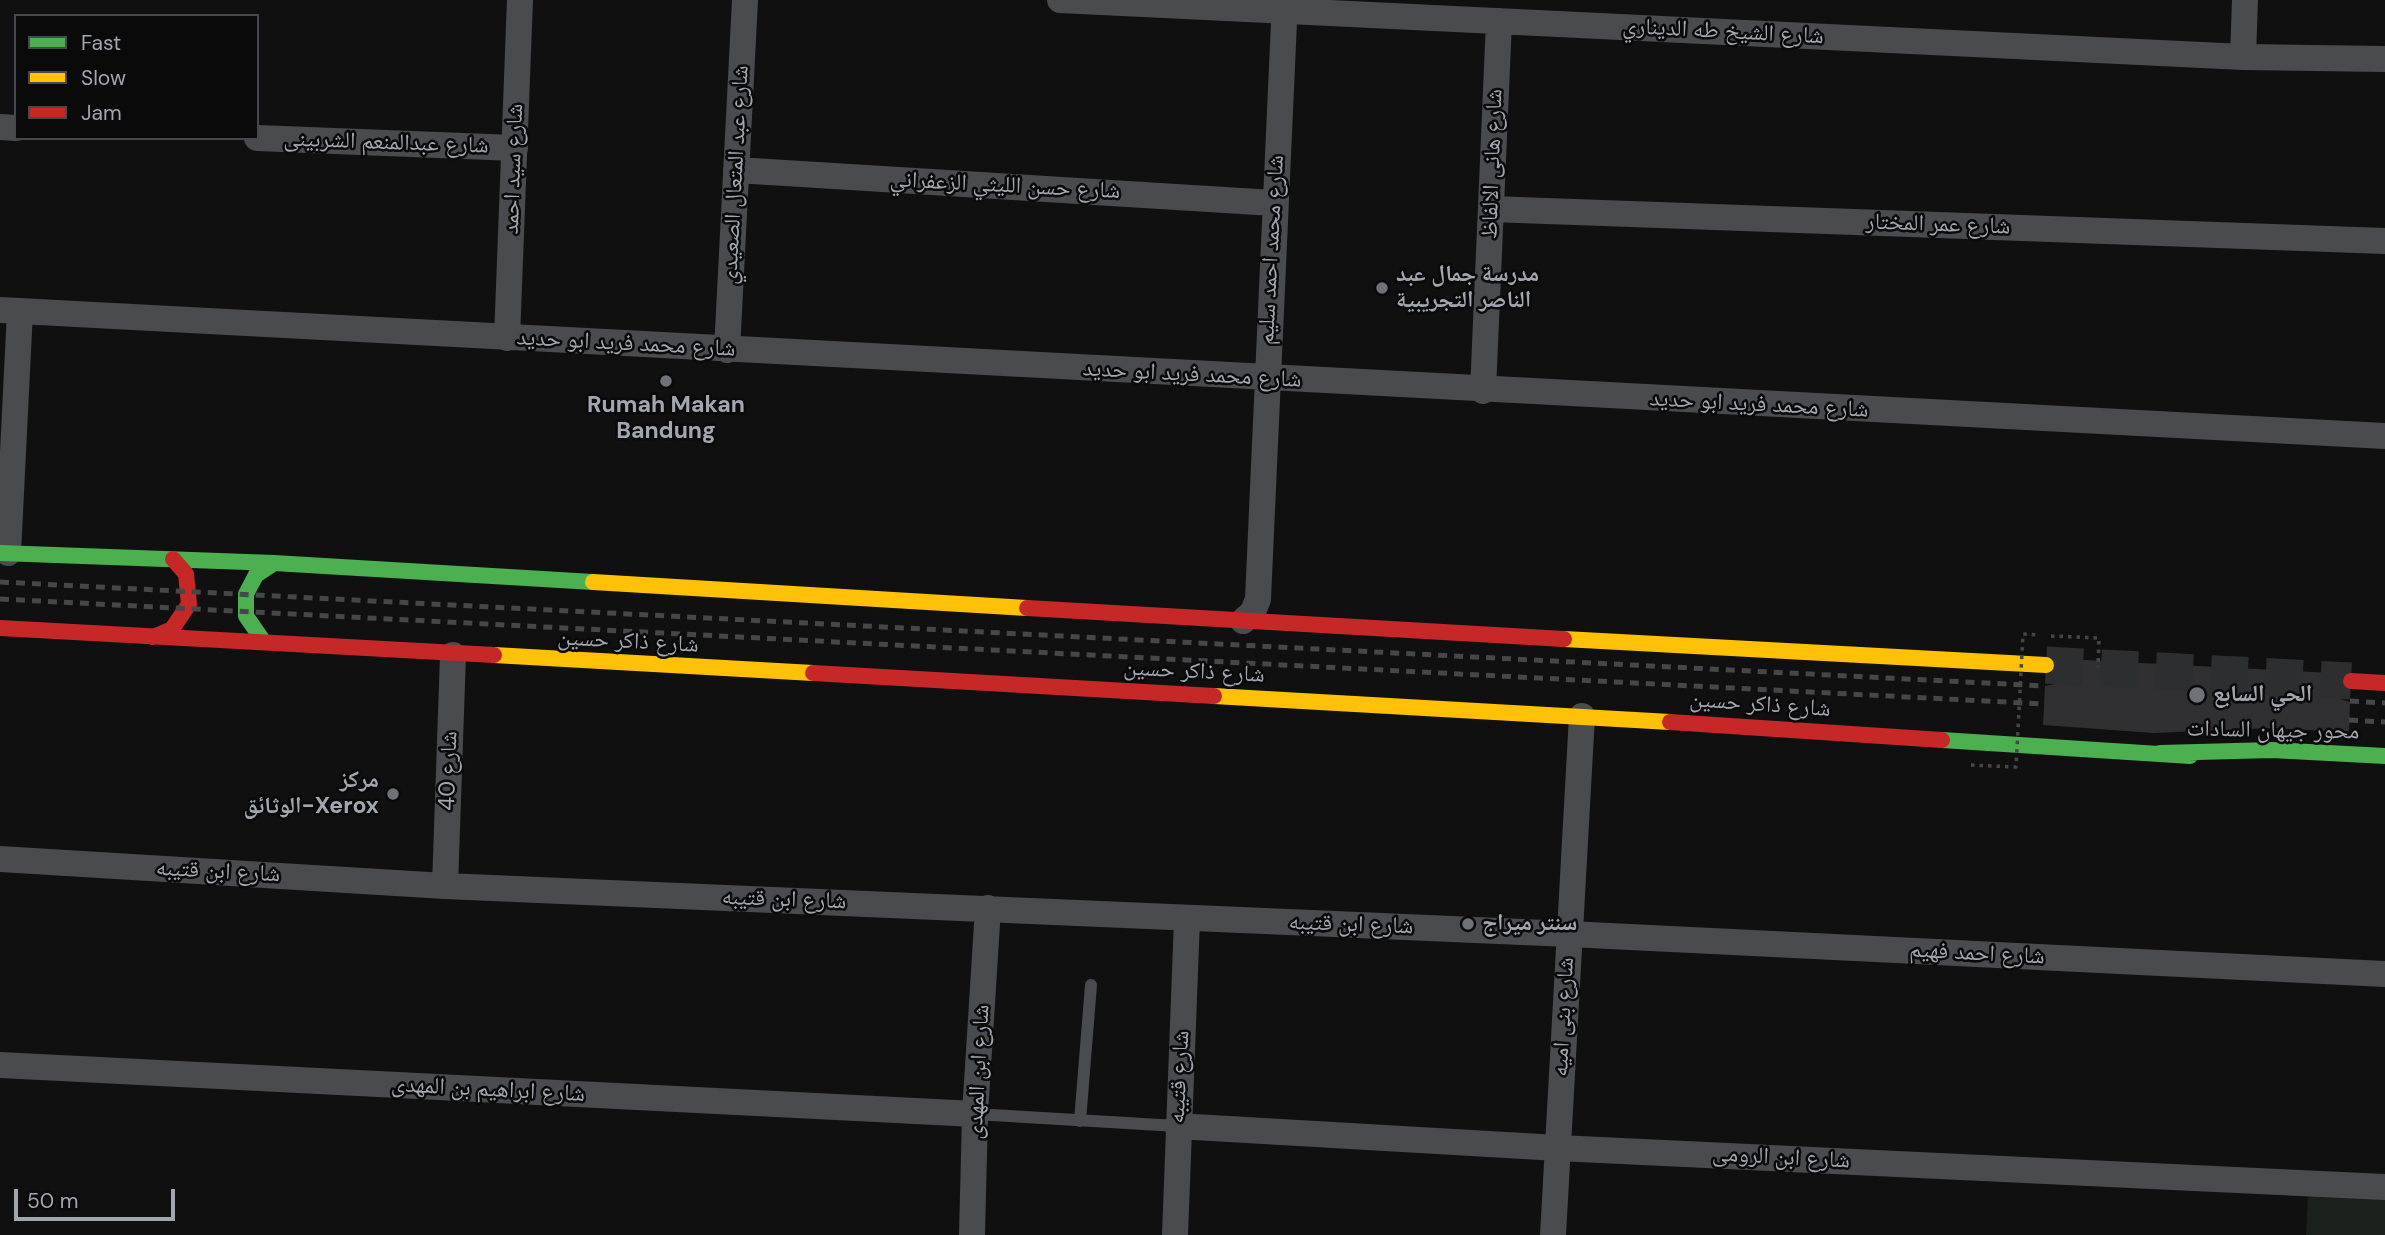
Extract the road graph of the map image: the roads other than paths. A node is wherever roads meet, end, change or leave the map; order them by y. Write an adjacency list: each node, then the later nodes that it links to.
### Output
1 (520, 0): 10 (street, شارع سيد احمد)
2 (745, 0): 11 (street, شارع عبد المتعال الصعيدي)
3 (1060, 0): 5 (street, شارع الشيخ طه الديناري)
4 (2245, 0): 7 (street)
5 (1284, 5): 6 (street, شارع الشيخ طه الديناري); 12 (street, شارع محمد احمد سليم)
6 (1499, 21): 7 (street, شارع الشيخ طه الديناري); 13 (street, شارع هانى الالفاظ)
7 (2244, 57): 8 (street, شارع الشيخ طه الديناري)
8 (2385, 59)
9 (259, 138): 10 (street, شارع عبدالمنعم الشربينى)
10 (515, 148): 16 (street, شارع سيد احمد)
11 (736, 170): 12 (street, شارع حسن الليثي الزعفراني); 17 (street, شارع عبد المتعال الصعيدي)
12 (1274, 203): 18 (street, شارع محمد احمد سليم)
13 (1492, 209): 14 (street, شارع عمر المختار); 19 (street, شارع هانى الالفاظ)
14 (2385, 241)
15 (10, 311): 16 (street, شارع محمد فريد ابو حديد); 21 (street)
16 (508, 338): 17 (street, شارع محمد فريد ابو حديد)
17 (727, 349): 18 (street, شارع محمد فريد ابو حديد)
18 (1266, 379): 19 (street, شارع محمد فريد ابو حديد); 24 (street, شارع محمد احمد سليم)
19 (1483, 391): 20 (street, شارع محمد فريد ابو حديد)
20 (2385, 436)
21 (4, 553): 22 (main road)
22 (173, 559): 23 (main road); 26 (main road)
23 (274, 563): 24 (main road); 27 (main road)
24 (1243, 621): 29 (main road)
25 (0, 628): 26 (main road, شارع ذاكر حسين)
26 (153, 637): 27 (main road, شارع ذاكر حسين)
27 (264, 642): 28 (main road, شارع ذاكر حسين)
28 (453, 655): 32 (main road, شارع ذاكر حسين); 37 (street, شارع 40)
29 (2046, 665)
30 (2351, 681): 31 (main road)
31 (2385, 683)
32 (1581, 716): 33 (main road, شارع ذاكر حسين); 40 (street, شارع بنى اميه)
33 (2160, 753): 34 (main road, محور جيهان السادات); 35 (main road, شارع ذاكر حسين)
34 (2385, 756)
35 (2385, 772)
36 (0, 859): 37 (street, شارع ابن قتيبه)
37 (445, 886): 38 (street, شارع ابن قتيبه)
38 (988, 908): 39 (street, شارع ابن قتيبه); 44 (street, شارع ابن المهدى)
39 (1187, 919): 40 (street, شارع ابن قتيبه); 46 (street, شارع قتيبه)
40 (1569, 934): 41 (street, شارع احمد فهيم); 47 (street, شارع بنى اميه)
41 (2385, 974)
42 (1091, 985): 45 (lane)
43 (0, 1065): 44 (street, شارع ابراهيم بن المهدى)
44 (975, 1114): 45 (lane); 49 (street, شارع ابن المهدى)
45 (1080, 1121): 46 (lane)
46 (1177, 1126): 47 (street, شارع ابن الرومى); 50 (street, شارع قتيبه)
47 (1558, 1148): 48 (street, شارع ابن الرومى); 51 (street, شارع بنى اميه)
48 (2385, 1187)
49 (972, 1235)
50 (1175, 1235)
51 (1553, 1235)

